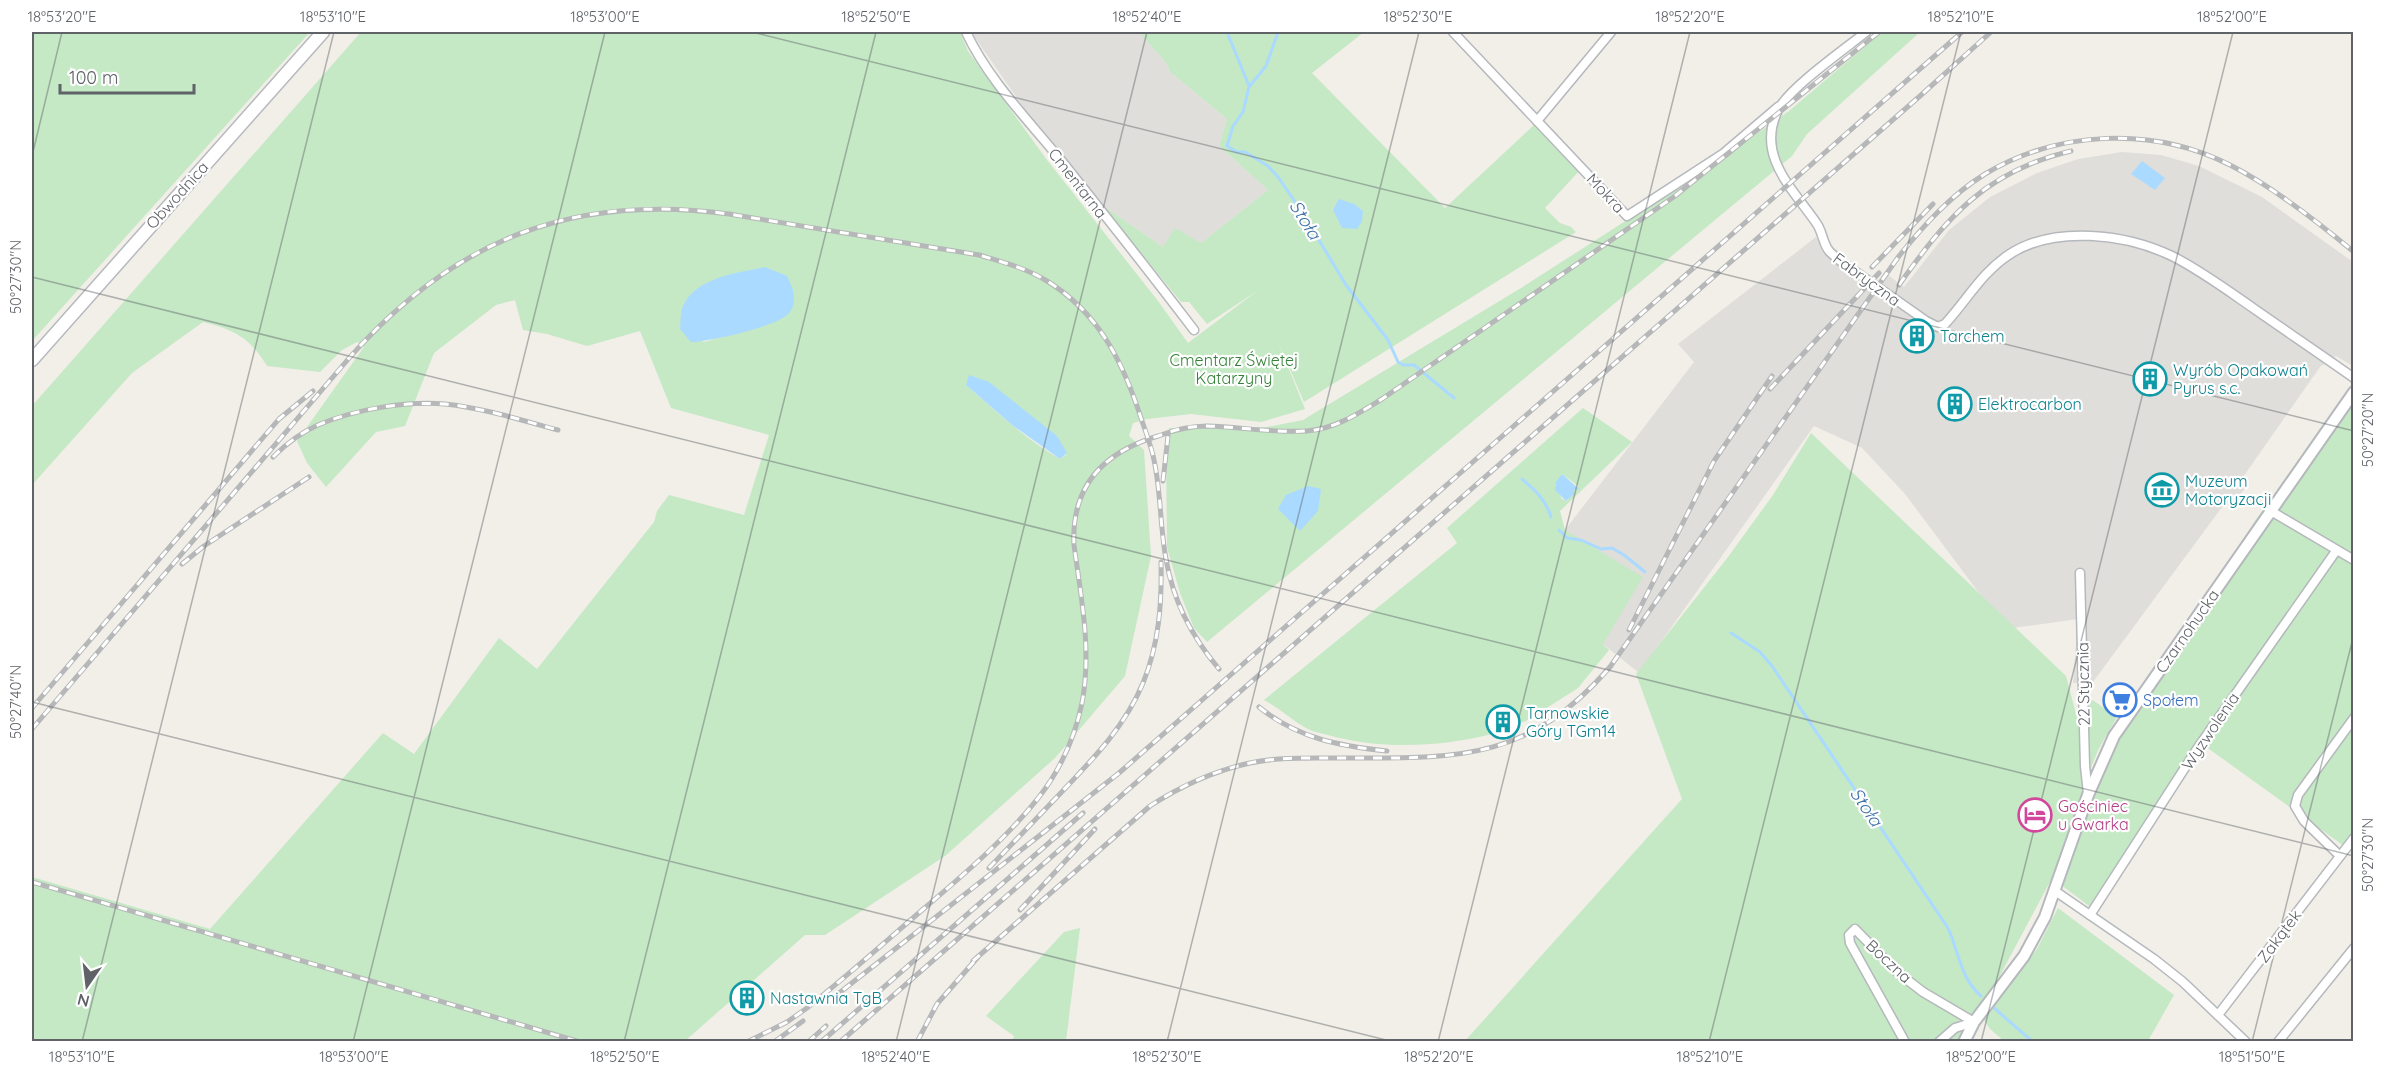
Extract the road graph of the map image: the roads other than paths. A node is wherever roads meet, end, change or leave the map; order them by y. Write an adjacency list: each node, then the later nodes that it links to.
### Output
1 (323, 32): 9 (main road, Obwodnica)
2 (966, 32): 8 (street, Cmentarna)
3 (1453, 32): 7 (street, Mokra)
4 (1611, 32): 7 (street)
5 (1866, 32): 6 (street, Fabryczna)
6 (1781, 104): 7 (street, Mokra); 10 (street, Fabryczna)
7 (1537, 120)
8 (1194, 330)
9 (32, 360)
10 (2354, 378)
11 (2354, 392): 12 (street, Czarnohucka)
12 (2271, 511): 13 (street); 17 (street, Czarnohucka)
13 (2336, 551): 14 (street); 21 (street, Wyzwolenia)
14 (2354, 560)
15 (2080, 573): 17 (street, 22 Stycznia)
16 (2354, 718): 19 (street)
17 (2088, 795): 20 (street, Czarnohucka)
18 (2354, 838): 19 (street, Zakątek)
19 (2340, 856): 23 (street, Zakątek)
20 (2055, 891): 21 (street); 24 (street, Czarnohucka)
21 (2090, 915): 23 (street)
22 (2354, 948): 29 (street)
23 (2218, 1015): 28 (street)
24 (1974, 1022): 25 (street, Boczna); 26 (street); 27 (street, Czarnohucka)
25 (1905, 1041)
26 (1939, 1041)
27 (1964, 1041)
28 (2246, 1041)
29 (2278, 1041)

